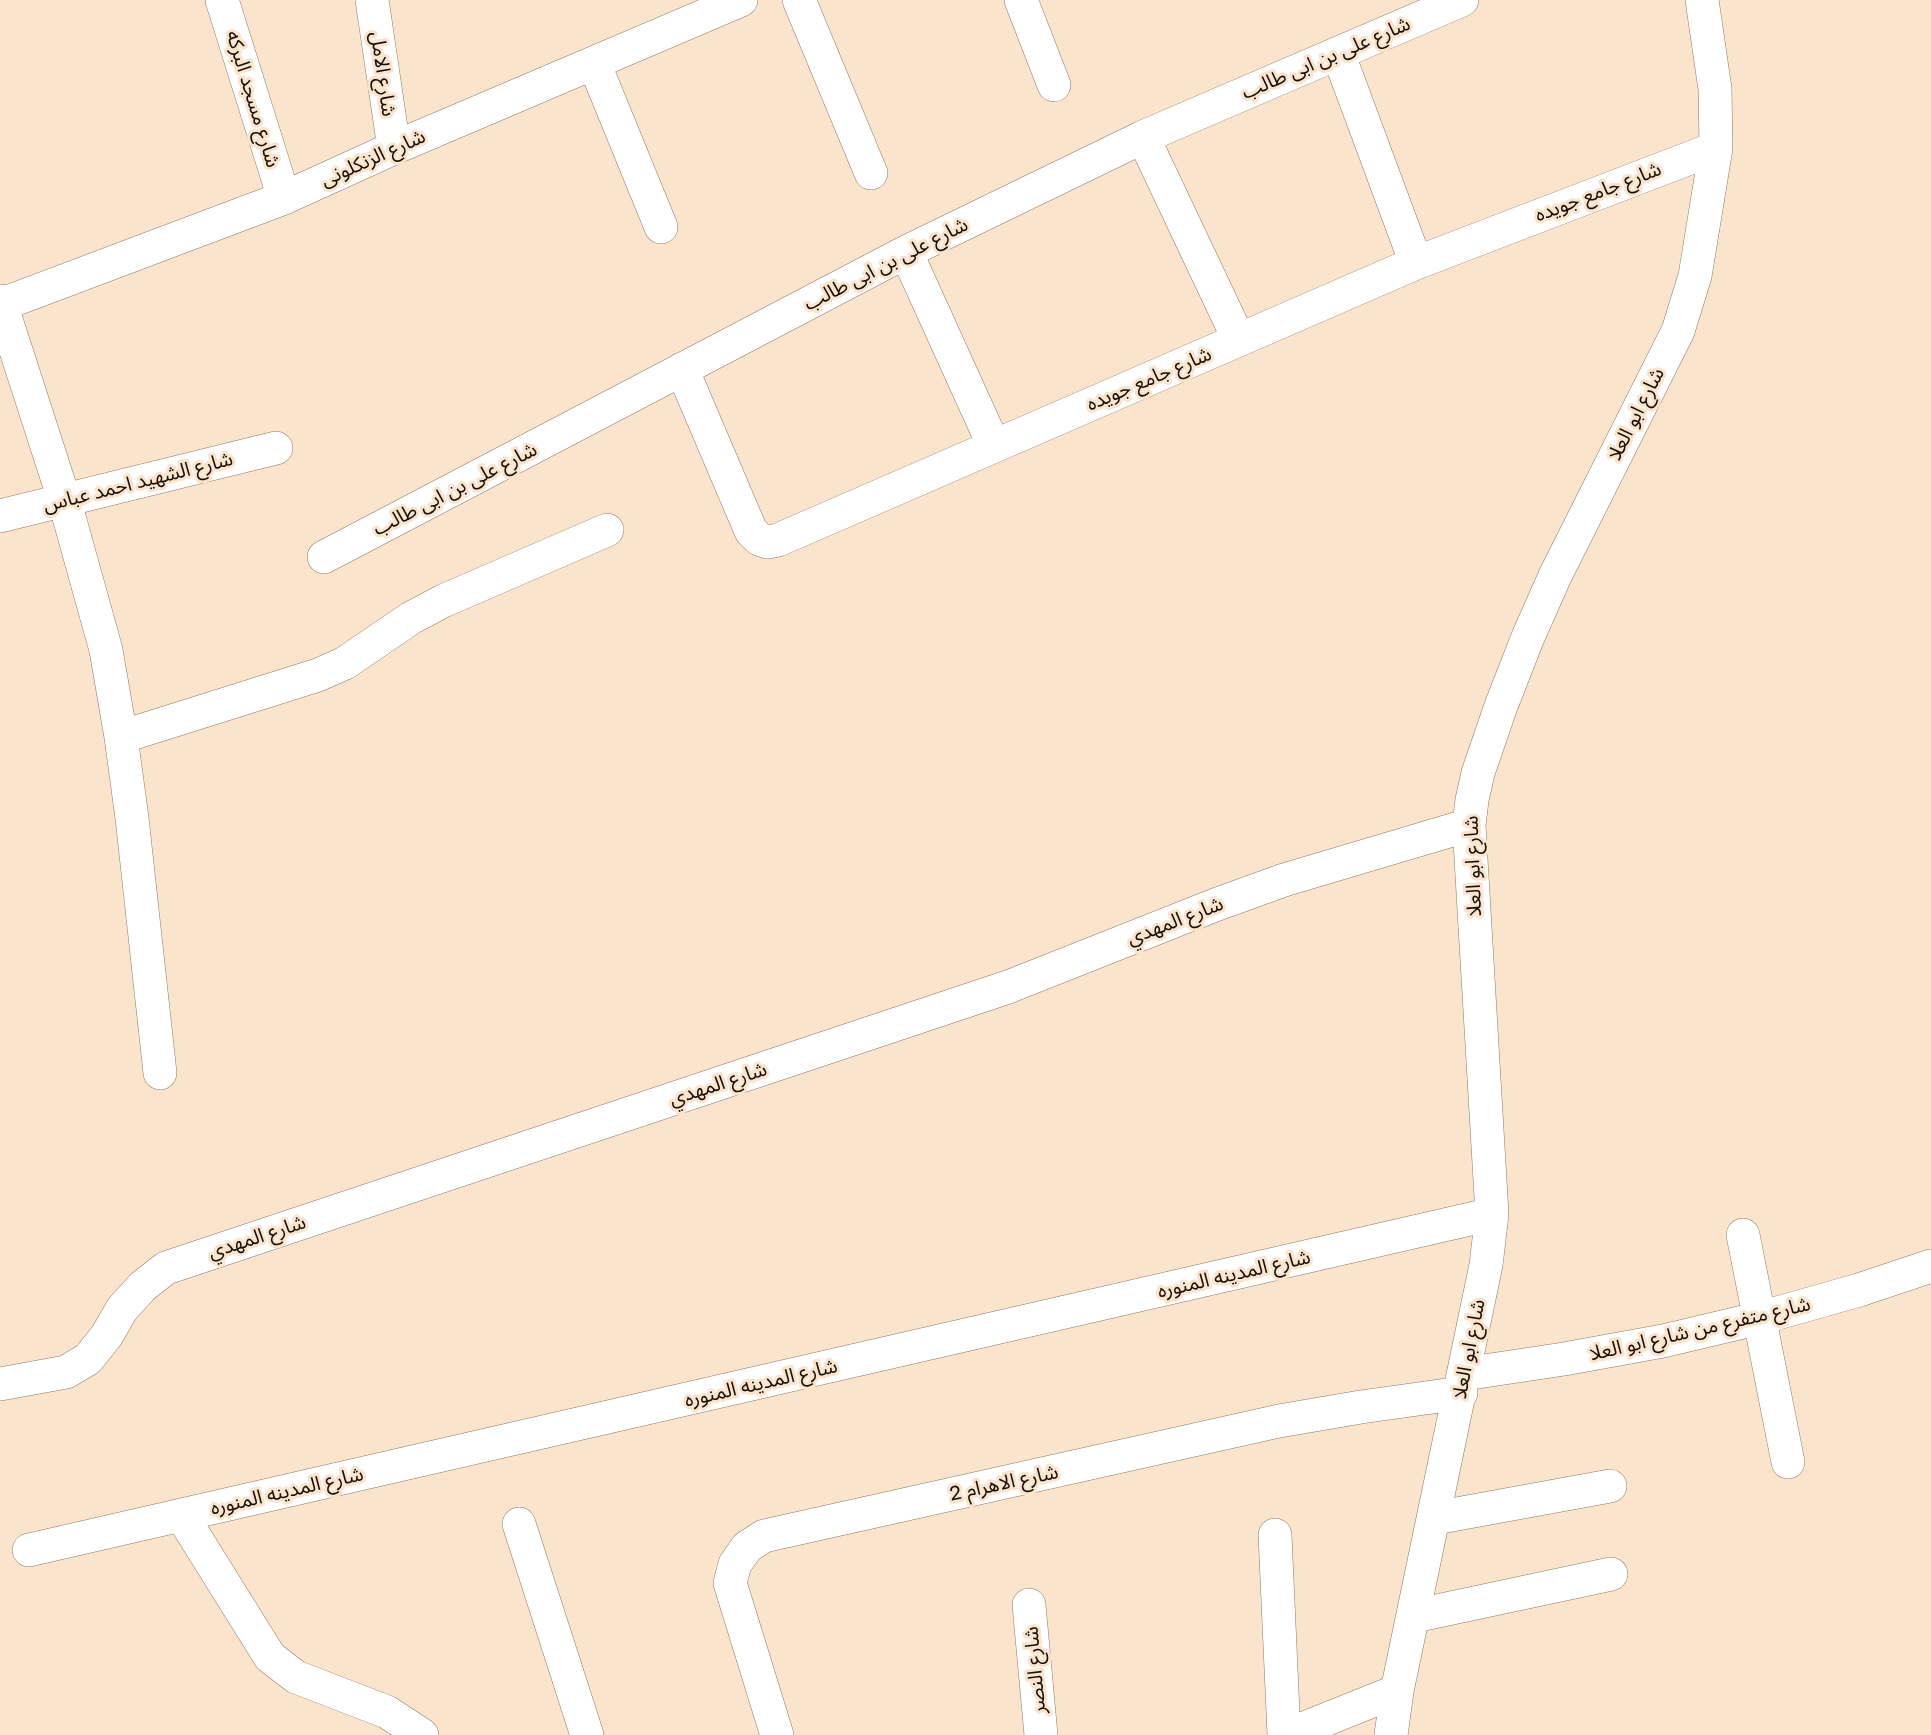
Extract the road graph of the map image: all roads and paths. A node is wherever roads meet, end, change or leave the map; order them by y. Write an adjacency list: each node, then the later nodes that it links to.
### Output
1 (222, 0): 15 (street, شارع مسجد البركه)
2 (372, 0): 12 (street, شارع الامل)
3 (741, 0): 9 (street, شارع الزنكلونى)
4 (799, 0): 14 (street)
5 (1021, 0): 10 (street)
6 (1462, 0): 8 (street, شارع على بن ابى طالب)
7 (1702, 0): 13 (street, شارع ابو العلا)
8 (1338, 53): 11 (street, شارع على بن ابى طالب); 18 (street)
9 (594, 63): 12 (street, شارع الزنكلونى); 16 (street)
10 (1054, 85)
11 (1143, 137): 17 (street, شارع على بن ابى طالب); 20 (street)
12 (394, 148): 15 (street, شارع الزنكلونى)
13 (1716, 148): 18 (street, شارع جامع جويده); 29 (street, شارع ابو العلا)
14 (871, 173)
15 (284, 198): 19 (street, شارع الزنكلونى)
16 (661, 227)
17 (906, 252): 21 (street, شارع على بن ابى طالب); 22 (street)
18 (1416, 263): 20 (street, شارع جامع جويده)
19 (0, 304): 24 (street)
20 (1239, 340): 22 (street, شارع جامع جويده)
21 (682, 369): 22 (street, شارع جامع جويده); 27 (street, شارع على بن ابى طالب)
22 (994, 446)
23 (276, 448): 24 (street, شارع الشهيد احمد عباس)
24 (64, 499): 25 (street, شارع الشهيد احمد عباس); 28 (street)
25 (0, 516)
26 (607, 530): 28 (street)
27 (324, 557)
28 (121, 737): 30 (street)
29 (1469, 825): 31 (street, شارع ابو العلا); 36 (street, شارع المهدي)
30 (160, 1073)
31 (1492, 1214): 35 (street, شارع ابو العلا); 39 (street, شارع المدينه المنوره)
32 (1743, 1235): 34 (street)
33 (1931, 1266): 34 (street, شارع متفرع من شارع ابو العلا)
34 (1760, 1318): 35 (street, شارع متفرع من شارع ابو العلا); 37 (street)
35 (1463, 1383): 40 (street, شارع ابو العلا); 50 (street, شارع الاهرام 2)
36 (0, 1384)
37 (1788, 1462)
38 (1610, 1486): 40 (street)
39 (182, 1516): 43 (street, شارع المدينه المنوره); 48 (street)
40 (1435, 1518): 46 (street, شارع ابو العلا)
41 (519, 1524): 49 (street)
42 (1275, 1535): 52 (street)
43 (28, 1550)
44 (1611, 1574): 46 (street)
45 (1029, 1605): 51 (street, شارع النصر)
46 (1414, 1616): 47 (street, شارع ابو العلا)
47 (1398, 1691): 52 (street); 53 (street, شارع ابو العلا)
48 (422, 1735)
49 (587, 1735)
50 (777, 1735)
51 (1041, 1735)
52 (1286, 1735)
53 (1391, 1735)

